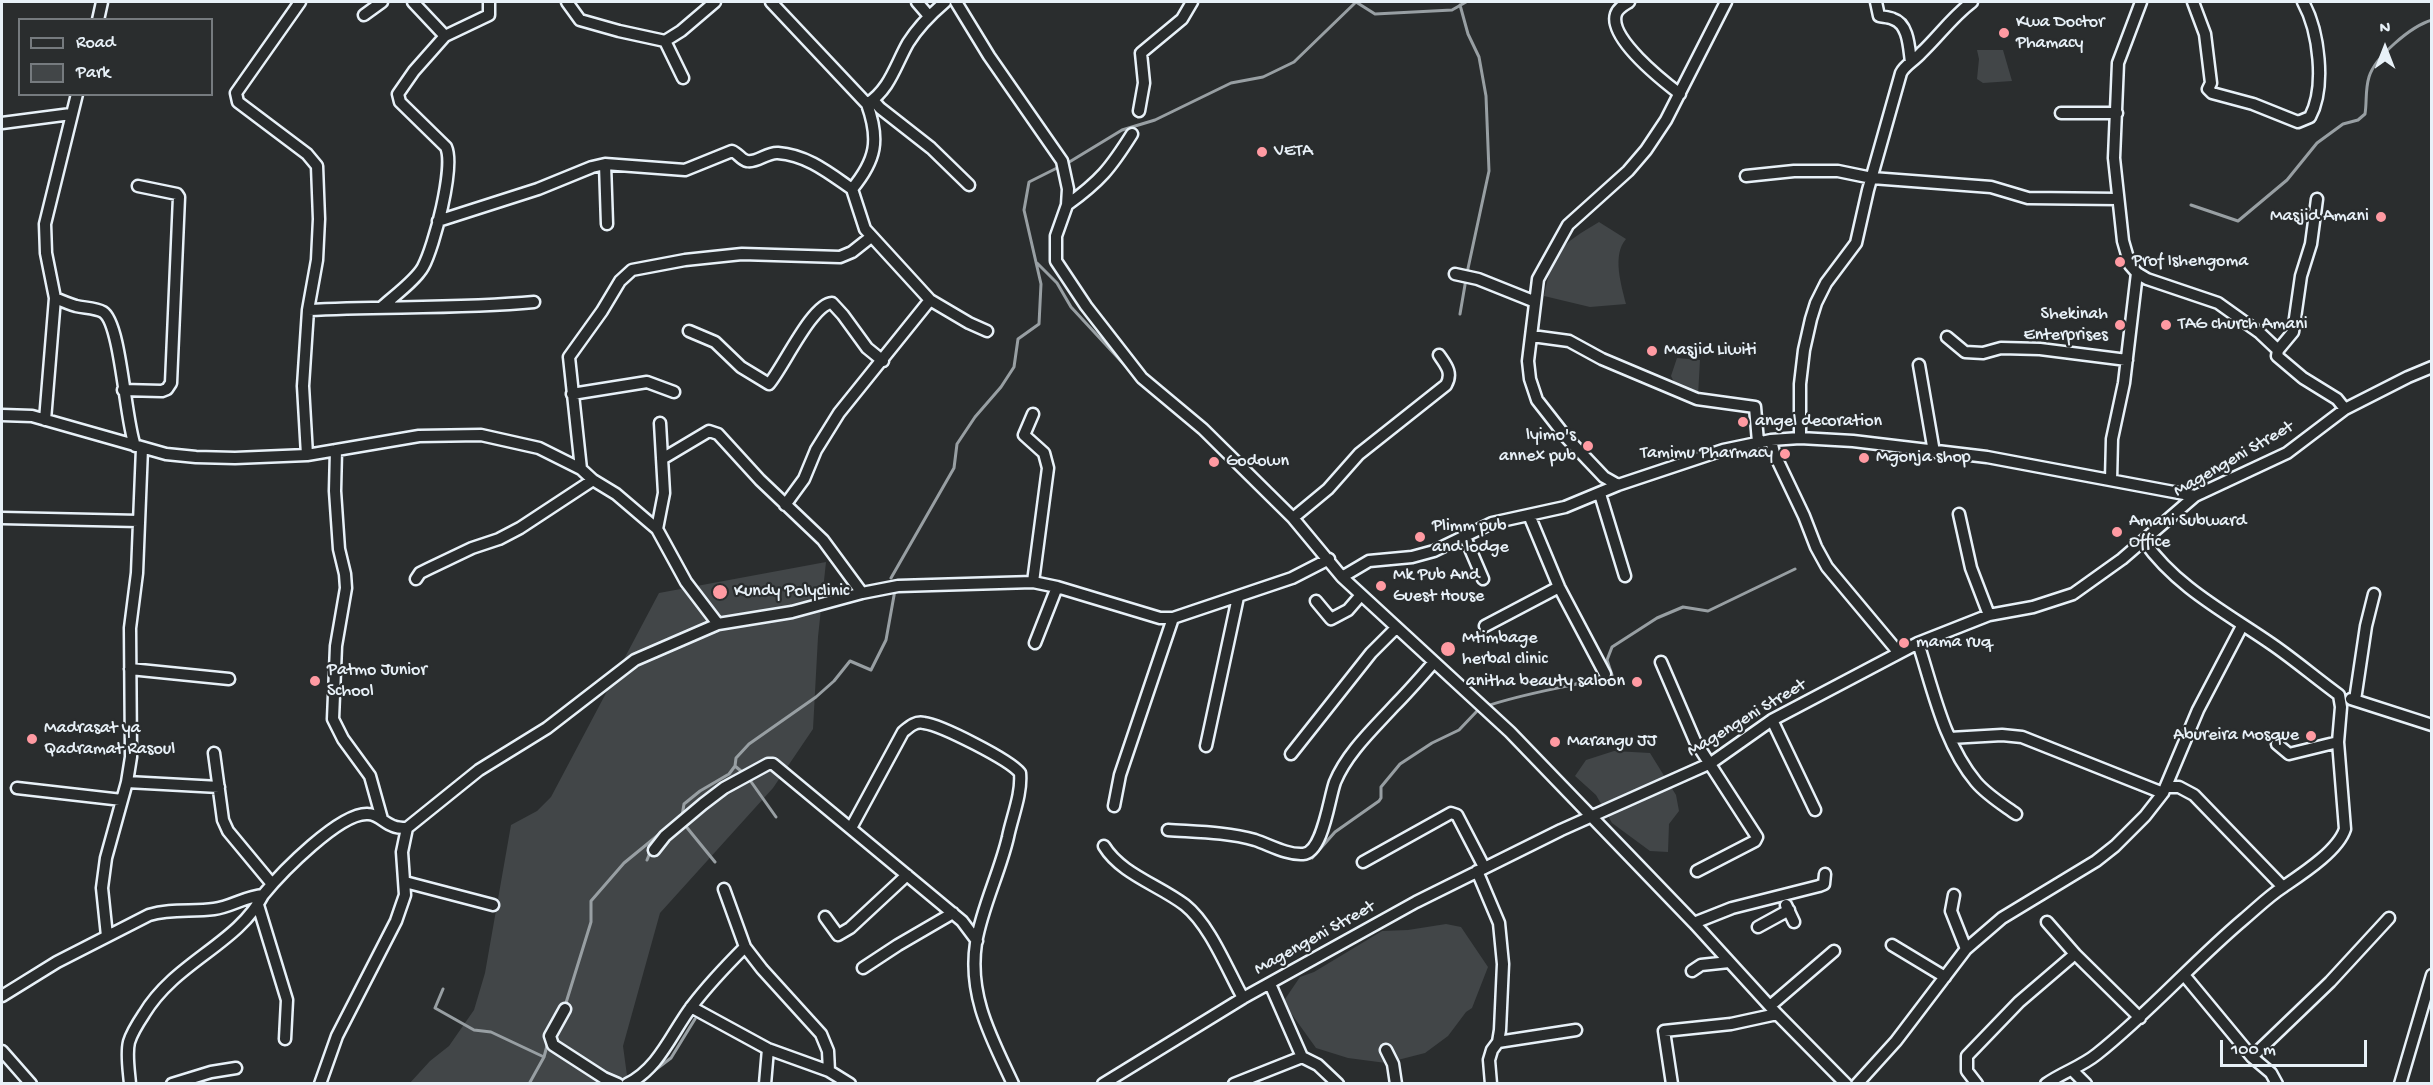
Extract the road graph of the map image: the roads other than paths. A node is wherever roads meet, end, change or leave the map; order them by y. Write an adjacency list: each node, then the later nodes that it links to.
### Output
1 (102, 2): 22 (street)
2 (300, 2): 55 (street)
3 (382, 2): 20 (street)
4 (413, 2): 23 (street)
5 (488, 2): 23 (street)
6 (567, 2): 24 (street)
7 (715, 2): 24 (street)
8 (774, 2): 29 (street)
9 (917, 2): 21 (street)
10 (945, 2): 21 (street)
11 (956, 2): 44 (street)
12 (1192, 2): 30 (street)
13 (1629, 2): 27 (street)
14 (1726, 2): 27 (street)
15 (1876, 2): 25 (street)
16 (1972, 2): 25 (street)
17 (2141, 2): 32 (street)
18 (2193, 2): 19 (street)
19 (2303, 2)
20 (364, 15)
21 (929, 16): 29 (street)
22 (98, 18)
23 (445, 36): 45 (street)
24 (665, 41): 26 (street)
25 (1911, 62): 38 (street)
26 (683, 78)
27 (1680, 94): 52 (street)
28 (76, 96): 33 (street)
29 (870, 102): 39 (street); 41 (street)
30 (1139, 111)
31 (2061, 113): 32 (street)
32 (2117, 113): 42 (street)
33 (71, 114): 34 (street); 50 (street)
34 (2, 123)
35 (1132, 134): 44 (street)
36 (605, 164): 41 (street); 45 (street); 46 (street)
37 (1746, 176): 38 (street)
38 (1872, 178): 42 (street); 74 (street)
39 (969, 185)
40 (138, 186): 66 (street)
41 (852, 189): 47 (street)
42 (2118, 199): 48 (street)
43 (2317, 199): 60 (street)
44 (1067, 205): 92 (street)
45 (438, 221): 54 (street)
46 (608, 224)
47 (871, 237): 51 (street); 68 (street)
48 (2137, 273): 60 (street); 62 (street)
49 (1455, 274): 52 (street)
50 (55, 298): 66 (street); 72 (street)
51 (930, 300): 57 (street); 63 (street)
52 (1533, 301): 58 (street)
53 (534, 302): 54 (street)
54 (383, 306): 55 (street)
55 (308, 310): 80 (street)
56 (689, 331): 63 (street)
57 (987, 331)
58 (1532, 336): 76 (street); 85 (street)
59 (1947, 337): 62 (street)
60 (2278, 350): 69 (street)
61 (1439, 355): 92 (street)
62 (2127, 360): 84 (street)
63 (883, 361): 88 (street)
64 (1919, 365): 79 (street)
65 (2432, 367): 69 (street, Magengeni Street)
66 (123, 390): 77 (street)
67 (674, 392): 68 (street)
68 (572, 394): 82 (street)
69 (2345, 409): 87 (street, Magengeni Street)
70 (1033, 414): 102 (street)
71 (2, 415): 72 (street)
72 (45, 420): 77 (street)
73 (660, 423): 81 (street)
74 (1800, 438): 75 (street); 79 (street)
75 (1771, 440): 76 (street); 118 (street)
76 (1758, 442): 85 (street)
77 (139, 447): 80 (street); 93 (street)
78 (336, 450): 80 (street); 82 (street); 144 (street)
79 (1934, 452): 84 (street)
80 (307, 455)
81 (662, 459): 88 (street); 94 (street)
82 (581, 470): 83 (street)
83 (593, 480): 94 (street); 100 (street)
84 (2110, 480): 87 (street)
85 (1618, 485): 86 (street)
86 (1600, 494): 90 (street); 98 (street)
87 (2195, 496): 96 (street, Magengeni Street)
88 (785, 505): 105 (street)
89 (1959, 514): 110 (street)
90 (1529, 515): 95 (street); 104 (street)
91 (2, 518): 93 (street)
92 (1293, 518): 97 (street)
93 (139, 521): 121 (street)
94 (657, 529): 112 (street)
95 (1465, 537): 99 (street); 101 (street)
96 (2144, 541): 110 (street, Magengeni Street); 114 (street)
97 (1329, 559): 99 (street); 108 (street)
98 (1625, 576)
99 (1342, 578): 107 (street)
100 (416, 579)
101 (1483, 579)
102 (1033, 582): 103 (street); 105 (street)
103 (1057, 587): 111 (street); 117 (street)
104 (1559, 587): 113 (street); 122 (street)
105 (862, 593): 112 (street)
106 (2374, 594): 125 (street)
107 (1361, 595): 109 (street); 115 (street)
108 (1238, 597): 111 (street); 131 (street)
109 (1316, 601)
110 (1989, 615): 116 (street, Magengeni Street)
111 (1173, 618): 140 (street)
112 (718, 624): 145 (street)
113 (1485, 626)
114 (2242, 626): 124 (street); 138 (street)
115 (1396, 628): 119 (street); 133 (street)
116 (1918, 642): 118 (street, Magengeni Street); 128 (street)
117 (1035, 643)
118 (1899, 653): 126 (street, Magengeni Street)
119 (1434, 662): 143 (street); 147 (street)
120 (1661, 662): 134 (street)
121 (130, 669): 123 (street); 135 (street)
122 (1605, 674)
123 (229, 679)
124 (2339, 695): 125 (street); 129 (street)
125 (2355, 700): 127 (street)
126 (1772, 720): 134 (street, Magengeni Street); 141 (street)
127 (2432, 725)
128 (1950, 738): 138 (street); 142 (street)
129 (2338, 742): 130 (street); 157 (street)
130 (2277, 744)
131 (1206, 746)
132 (214, 753): 136 (street)
133 (1291, 754)
134 (1711, 763): 143 (street, Magengeni Street); 152 (street)
135 (128, 782): 136 (street); 139 (street)
136 (219, 786): 156 (street)
137 (17, 788): 139 (street)
138 (2164, 790): 157 (street); 175 (street)
139 (122, 800): 171 (street)
140 (1114, 806)
141 (1815, 810)
142 (2016, 814)
143 (1589, 817): 151 (street, Magengeni Street); 169 (street)
144 (382, 819): 145 (street); 156 (street)
145 (407, 828): 155 (street)
146 (851, 828): 149 (street); 154 (street); 172 (street)
147 (1168, 830)
148 (1104, 846): 186 (street)
149 (654, 850)
150 (1363, 862): 151 (street)
151 (1481, 869): 184 (street, Magengeni Street); 195 (street)
152 (1696, 872)
153 (1825, 874): 160 (street)
154 (907, 875): 164 (street); 165 (street)
155 (405, 882): 162 (street); 208 (street)
156 (272, 884): 161 (street)
157 (2283, 887): 181 (street)
158 (724, 889): 174 (street)
159 (1954, 896): 175 (street)
160 (1782, 897): 163 (street); 169 (street)
161 (260, 900): 171 (street); 194 (street); 206 (street)
162 (493, 905)
163 (1789, 910): 167 (street); 170 (street)
164 (953, 913): 172 (street); 179 (street)
165 (825, 917)
166 (2389, 918): 200 (street)
167 (1794, 922)
168 (2047, 922): 177 (street)
169 (1694, 923): 178 (street)
170 (1758, 927)
171 (107, 936): 185 (street)
172 (977, 941): 213 (street)
173 (1892, 945): 183 (street)
174 (745, 947): 187 (street); 202 (street)
175 (1966, 949): 183 (street)
176 (1834, 951): 189 (street)
177 (2075, 954): 191 (street); 221 (street)
178 (1730, 962): 180 (street); 189 (street)
179 (863, 969)
180 (1692, 971)
181 (2184, 975): 191 (street); 200 (street)
182 (2432, 975): 192 (street)
183 (1945, 977): 220 (street)
184 (1270, 984): 186 (street, Magengeni Street); 199 (street)
185 (2, 996)
186 (1243, 998): 214 (street, Magengeni Street)
187 (691, 1007): 196 (street); 210 (street)
188 (565, 1009): 209 (street)
189 (1773, 1010): 204 (street); 219 (street)
190 (2432, 1013): 192 (street)
191 (2140, 1018): 203 (street)
192 (2417, 1028): 225 (street)
193 (1576, 1030): 195 (street)
194 (285, 1039)
195 (1498, 1042): 218 (street)
196 (768, 1048): 202 (street); 211 (street)
197 (1386, 1050): 217 (street)
198 (2, 1051): 205 (street)
199 (1302, 1057): 215 (street); 216 (street)
200 (2252, 1057): 224 (street)
201 (236, 1068): 207 (street)
202 (829, 1071): 212 (street)
203 (2073, 1071): 222 (street); 223 (street)
204 (1840, 1082)
205 (31, 1083)
206 (130, 1083)
207 (172, 1083)
208 (320, 1083)
209 (618, 1083)
210 (627, 1083)
211 (765, 1083)
212 (850, 1083)
213 (1012, 1083)
214 (1103, 1083)
215 (1234, 1083)
216 (1338, 1083)
217 (1396, 1083)
218 (1491, 1083)
219 (1672, 1083)
220 (1857, 1083)
221 (1977, 1083)
222 (2046, 1083)
223 (2086, 1083)
224 (2277, 1083)
225 (2400, 1083)

